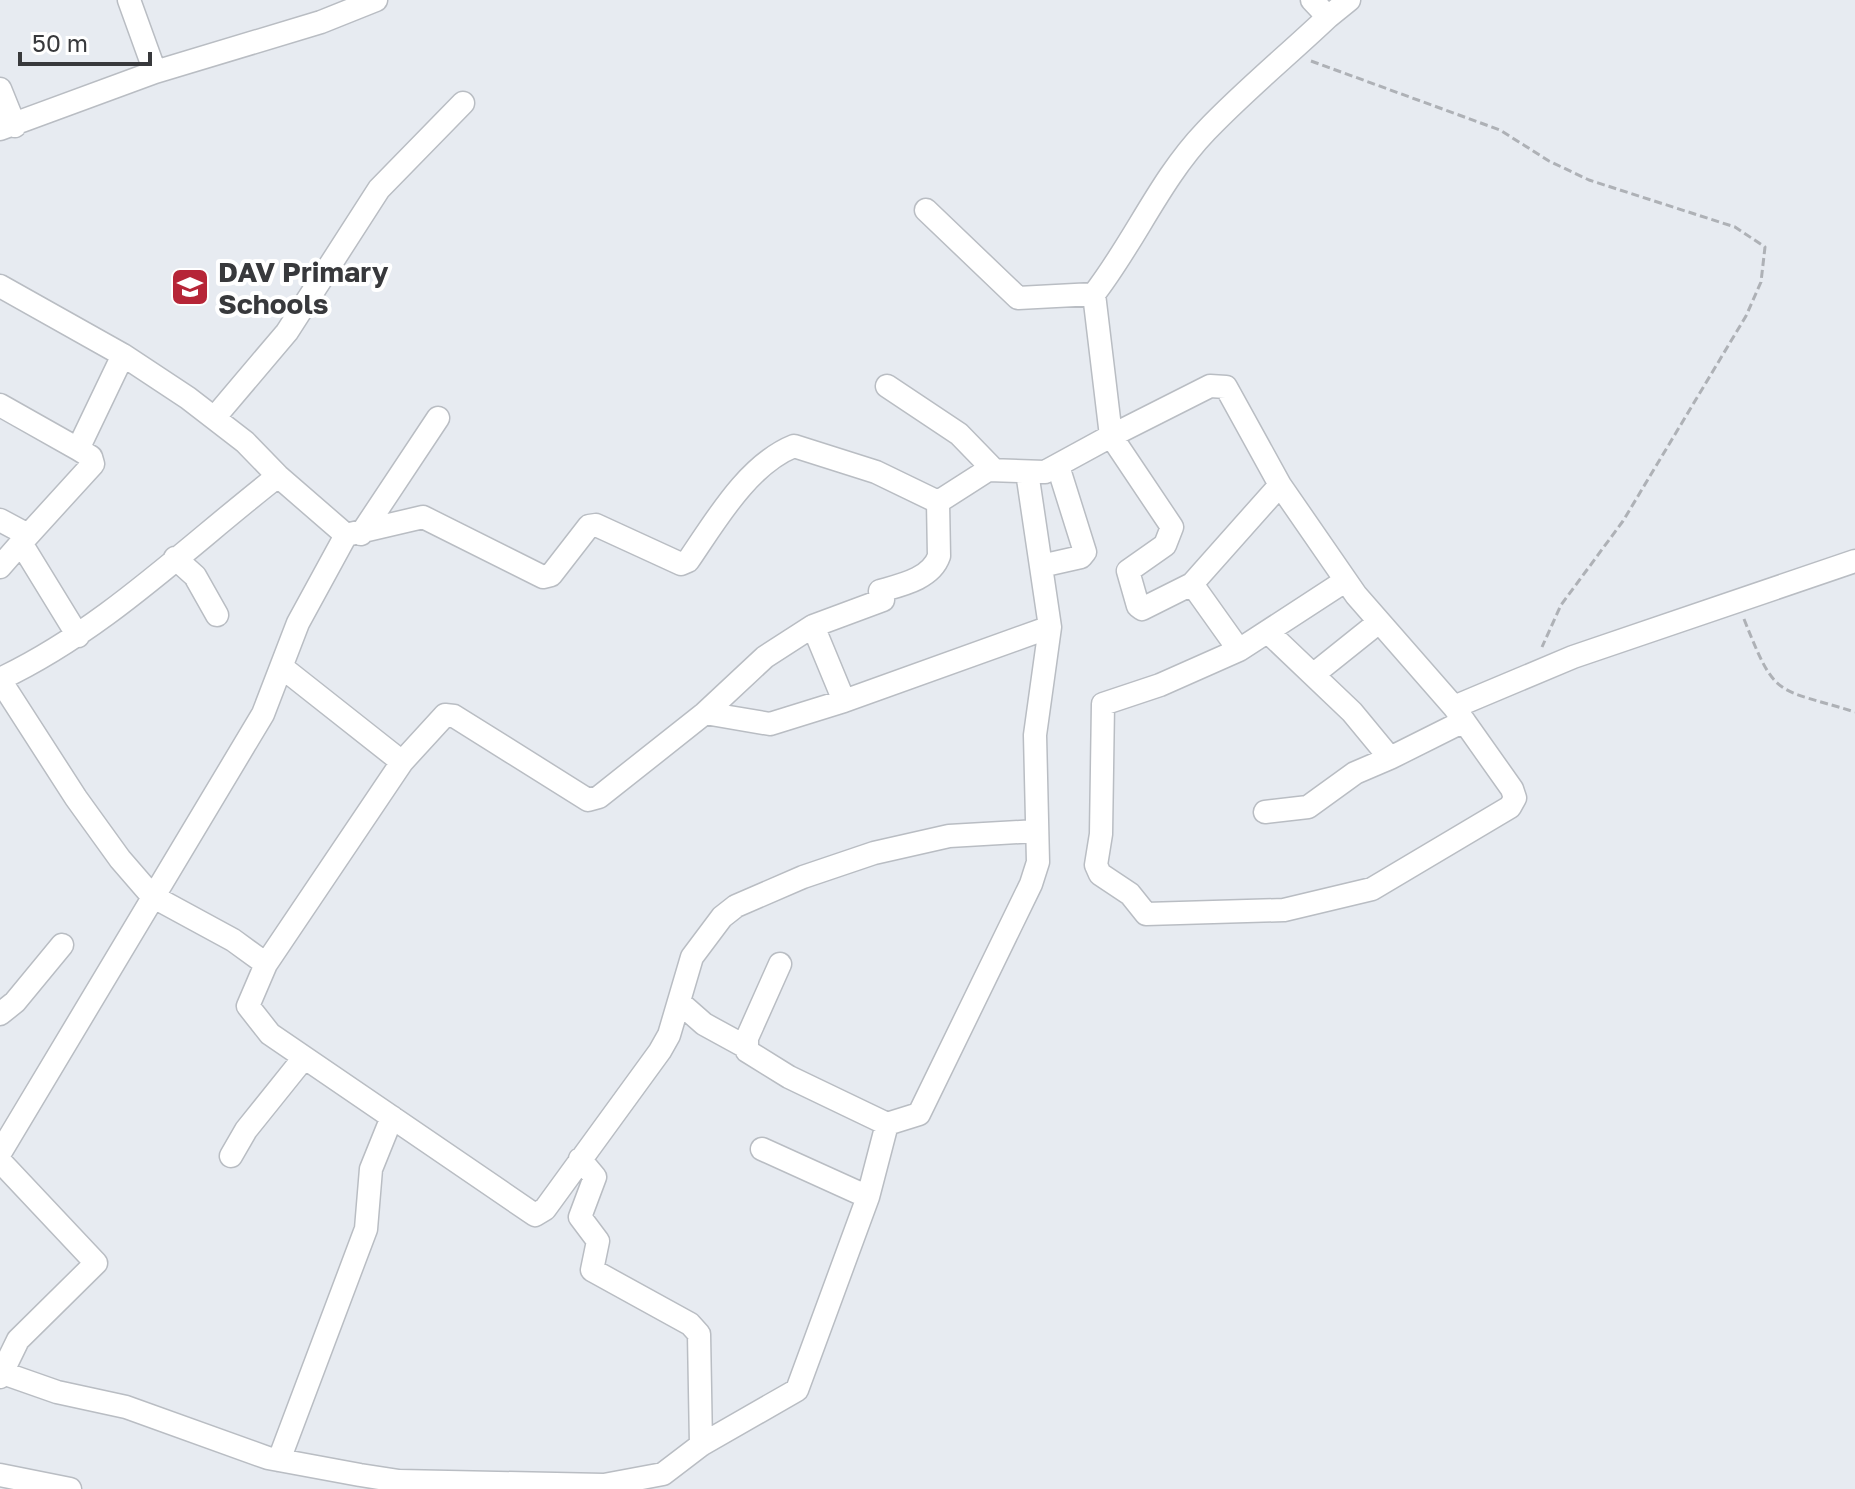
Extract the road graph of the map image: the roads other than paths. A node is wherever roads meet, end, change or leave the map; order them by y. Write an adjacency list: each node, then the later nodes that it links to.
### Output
1 (129, 0): 6 (street)
2 (376, 0): 6 (street)
3 (1312, 0): 5 (street)
4 (1349, 0): 5 (street)
5 (1328, 17): 12 (street)
6 (155, 72): 9 (street)
7 (0, 89): 9 (street)
8 (463, 103): 16 (street)
9 (8, 128)
10 (926, 210): 12 (street)
11 (0, 286): 13 (street)
12 (1094, 294): 18 (street)
13 (123, 355): 16 (street); 19 (street)
14 (887, 386): 21 (street)
15 (0, 405): 19 (street)
16 (215, 417): 23 (street)
17 (438, 418): 27 (street)
18 (1111, 436): 20 (street); 24 (street); 34 (street)
19 (78, 449): 28 (street)
20 (1058, 466): 22 (street); 31 (street)
21 (993, 469): 22 (street); 25 (street)
22 (1027, 472): 31 (street)
23 (278, 476): 27 (street); 29 (street)
24 (1280, 485): 33 (street); 34 (street)
25 (938, 502): 27 (street); 37 (street)
26 (0, 520): 28 (street)
27 (353, 534): 42 (street)
28 (24, 539): 32 (street); 40 (street)
29 (175, 558): 35 (street); 40 (street)
30 (1855, 561): 47 (street)
31 (1041, 566): 38 (street)
32 (0, 567)
33 (1345, 581): 36 (street); 39 (street)
34 (1192, 584): 41 (street)
35 (217, 615)
36 (1379, 622): 43 (street); 47 (street)
37 (813, 626): 45 (street); 46 (street)
38 (1050, 627): 45 (street); 51 (street)
39 (1268, 632): 41 (street); 43 (street)
40 (78, 636): 44 (street)
41 (1239, 650): 47 (street)
42 (283, 668): 49 (street); 52 (street)
43 (1314, 674): 48 (street)
44 (0, 679): 52 (street)
45 (844, 701): 46 (street)
46 (705, 713): 49 (street)
47 (1459, 714): 48 (street)
48 (1390, 758): 50 (street)
49 (402, 762): 54 (street)
50 (1265, 812)
51 (1036, 831): 56 (street); 61 (street)
52 (152, 896): 54 (street); 63 (street)
53 (62, 945): 57 (street)
54 (266, 964): 59 (street)
55 (780, 964): 58 (street)
56 (679, 1002): 58 (street); 65 (street)
57 (0, 1014)
58 (746, 1047): 61 (street)
59 (303, 1059): 60 (street); 64 (street)
60 (392, 1117): 65 (street); 69 (street)
61 (887, 1124): 66 (street)
62 (762, 1149): 66 (street)
63 (1, 1150): 67 (street)
64 (231, 1156)
65 (580, 1159): 68 (street)
66 (868, 1197): 68 (street)
67 (1, 1374): 69 (street)
68 (701, 1445): 71 (street)
69 (279, 1460): 71 (street)
70 (0, 1475): 72 (street)
71 (604, 1487)
72 (70, 1489)

